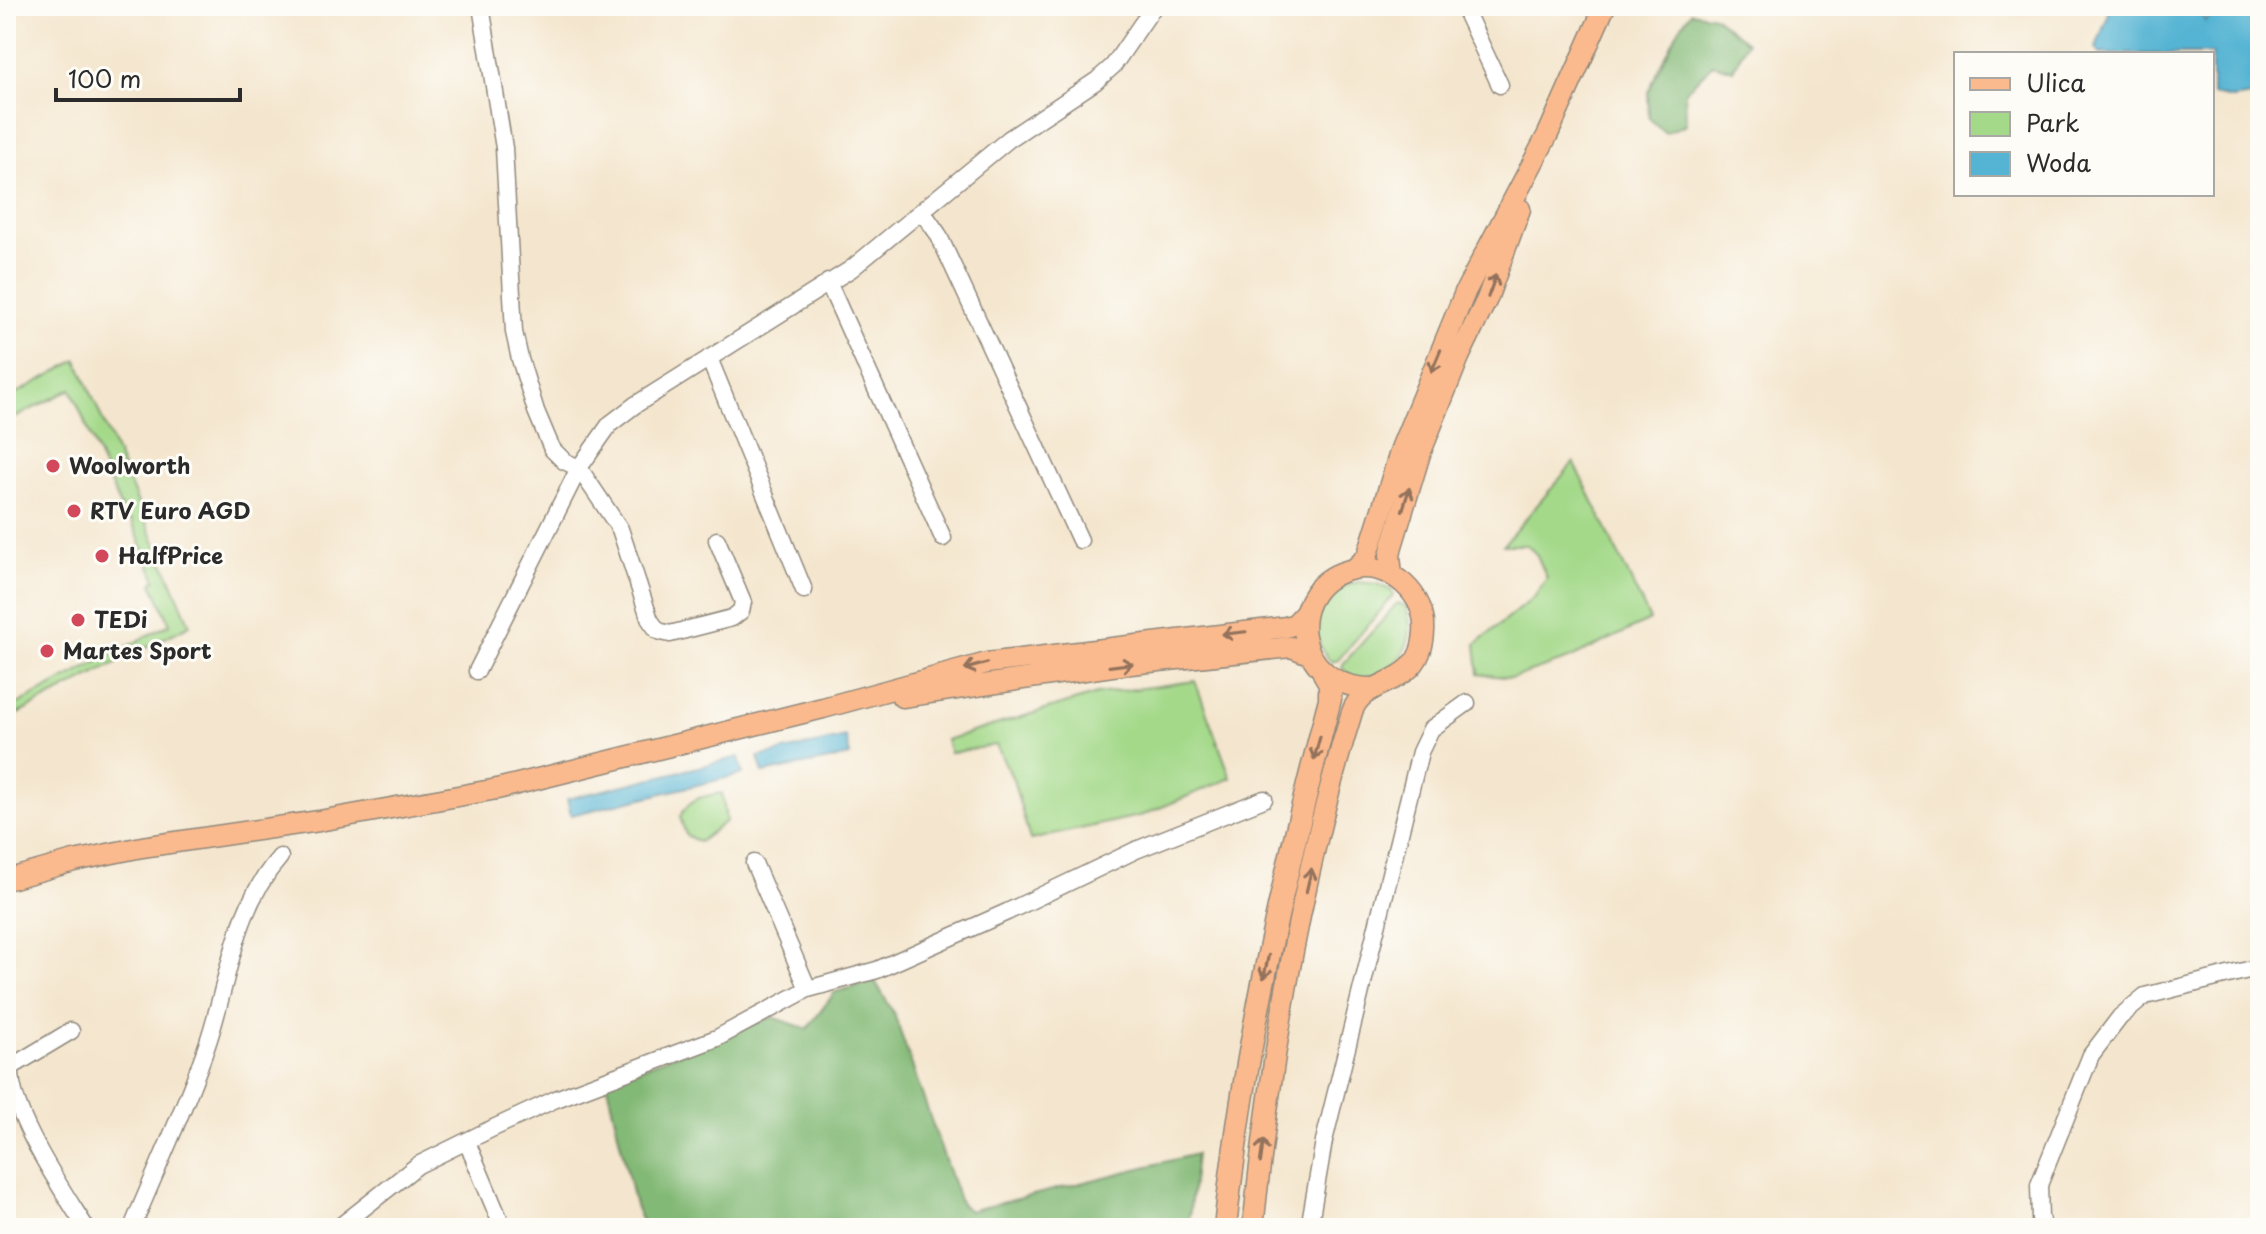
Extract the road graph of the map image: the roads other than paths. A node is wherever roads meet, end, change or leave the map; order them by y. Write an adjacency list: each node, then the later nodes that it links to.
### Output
1 (481, 6): 10 (street)
2 (1154, 6): 7 (street)
3 (1463, 6): 5 (street)
4 (1605, 6): 6 (main road)
5 (1500, 85)
6 (1548, 134): 14 (main road, one-way to 14); 15 (main road, one-way to 6)
7 (922, 211): 8 (street); 13 (street)
8 (828, 282): 9 (street); 11 (street)
9 (709, 358): 10 (street); 16 (street)
10 (579, 468): 12 (street); 19 (street)
11 (943, 538)
12 (717, 540)
13 (1080, 540)
14 (1354, 569): 15 (main road); 17 (main road)
15 (1392, 575): 21 (main road)
16 (804, 590)
17 (1306, 612): 18 (main road); 23 (main road, one-way to 23)
18 (1309, 654): 20 (main road); 23 (main road, one-way to 18)
19 (477, 671)
20 (1324, 673): 21 (main road); 36 (highway, one-way to 36)
21 (1373, 688): 37 (main road, one-way to 21)
22 (1467, 703): 38 (street)
23 (823, 708): 27 (main road)
24 (1264, 799): 29 (street)
25 (280, 857): 33 (street)
26 (754, 863): 29 (street)
27 (6, 880)
28 (2260, 967): 39 (street)
29 (808, 989): 31 (street)
30 (71, 1031): 32 (street)
31 (467, 1142): 34 (street); 35 (street)
32 (86, 1228)
33 (132, 1228)
34 (338, 1228)
35 (503, 1228)
36 (1225, 1228)
37 (1253, 1228)
38 (1309, 1228)
39 (2045, 1228)

